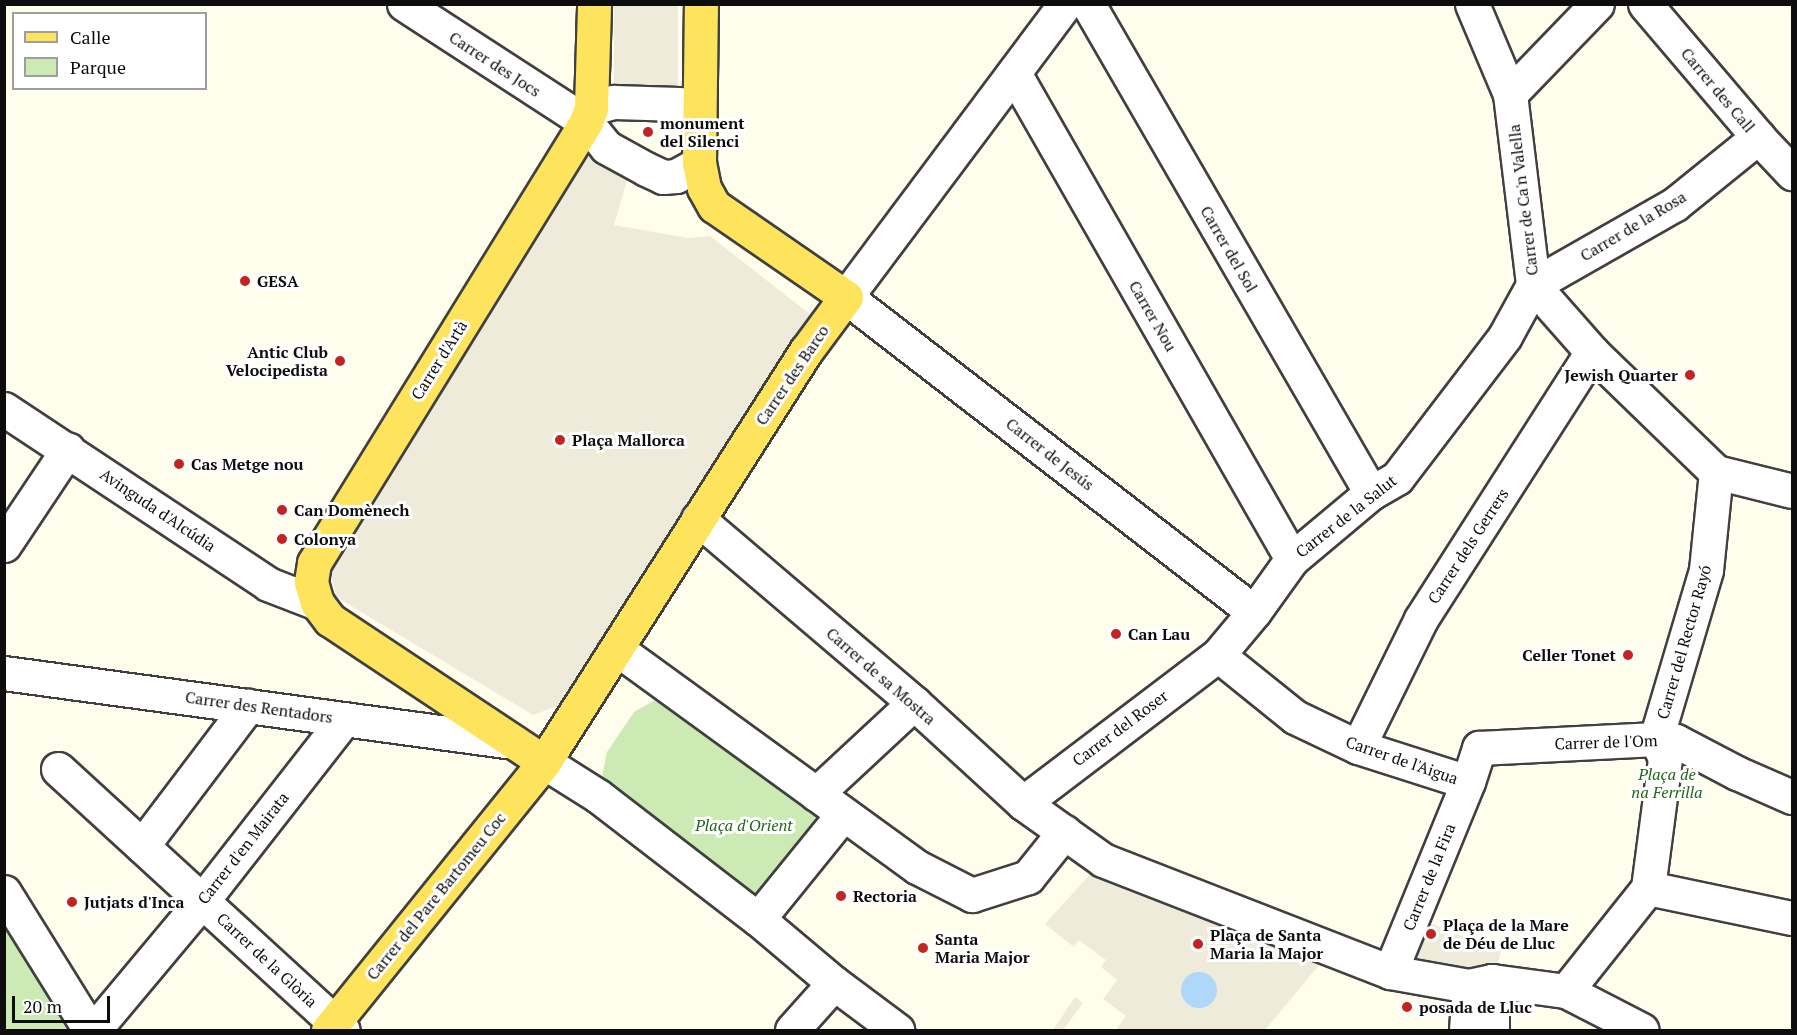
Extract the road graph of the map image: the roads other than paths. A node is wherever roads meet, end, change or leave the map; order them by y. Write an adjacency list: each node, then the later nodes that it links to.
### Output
1 (404, 4): 11 (street, Carrer des Jocs)
2 (594, 4): 11 (main road)
3 (701, 4): 12 (main road)
4 (1065, 4): 9 (street, Carrer des Barco)
5 (1088, 4): 23 (street, Carrer del Sol)
6 (1472, 4): 10 (street, Carrer de Ca'n Valella)
7 (1597, 4): 10 (street)
8 (1645, 4): 13 (street, Carrer des Call)
9 (1014, 73): 17 (street, Carrer des Barco); 26 (street, Carrer Nou)
10 (1510, 94): 16 (street, Carrer de Ca'n Valella)
11 (588, 115): 12 (street); 14 (street, Carrer des Jocs); 27 (main road, Carrer d'Artà)
12 (699, 123): 14 (main road)
13 (1758, 137): 15 (street, Carrer des Call); 16 (street, Carrer de la Rosa)
14 (699, 163): 17 (main road)
15 (1792, 173)
16 (1533, 285): 18 (street, Carrer de Ca'n Valella); 23 (street, Carrer de la Salut)
17 (846, 297): 24 (main road, Carrer des Barco); 28 (street, Carrer de Jesús)
18 (1592, 352): 21 (street, Carrer de Ca'n Valella); 37 (street, Carrer dels Gerrers)
19 (4, 409): 20 (street, Avinguda d'Alcúdia)
20 (68, 449): 25 (street); 27 (street, Avinguda d'Alcúdia)
21 (1716, 472): 22 (street); 35 (street, Carrer del Rector Rayó)
22 (1792, 491)
23 (1371, 493): 26 (street, Carrer de la Salut)
24 (698, 519): 29 (main road, Carrer des Barco); 32 (street, Carrer de sa Mostra)
25 (4, 545)
26 (1292, 559): 28 (street, Carrer de la Salut)
27 (317, 603): 36 (main road)
28 (1254, 612): 30 (street, Carrer de la Salut)
29 (617, 649): 38 (main road, Carrer des Barco); 41 (street)
30 (1218, 655): 37 (street, Carrer de l'Aigua); 43 (street, Carrer del Roser)
31 (4, 673): 33 (street, Carrer des Rentadors)
32 (914, 703): 41 (street); 43 (street, Carrer de sa Mostra)
33 (248, 706): 34 (street, Carrer des Rentadors); 46 (street)
34 (344, 719): 36 (street, Carrer des Rentadors); 49 (street, Carrer d'en Mairata)
35 (1656, 740): 40 (street, Carrer de l'Om); 42 (street, Carrer de l'Om); 47 (street)
36 (513, 742): 38 (main road)
37 (1358, 747): 40 (street, Carrer de l'Aigua)
38 (544, 762): 50 (street); 56 (main road, Carrer del Pare Bartomeu Coc)
39 (57, 769): 46 (street, Carrer de la Glòria)
40 (1468, 782): 52 (street, Carrer de la Fira)
41 (816, 794): 44 (street)
42 (1792, 797)
43 (1023, 803): 45 (street, Carrer de sa Mostra)
44 (843, 814): 45 (street); 50 (street)
45 (1064, 832): 52 (street, Carrer de sa Mostra)
46 (142, 846): 49 (street, Carrer de la Glòria)
47 (1648, 888): 51 (street); 55 (street)
48 (4, 892): 58 (street)
49 (202, 901): 56 (street, Carrer de la Glòria); 58 (street, Carrer d'en Mairata)
50 (758, 918): 53 (street)
51 (1792, 918)
52 (1390, 972): 54 (street)
53 (834, 983): 59 (street); 60 (street)
54 (1481, 984): 55 (street); 57 (street)
55 (1566, 991): 61 (street)
56 (335, 1028)
57 (1479, 1029)
58 (92, 1030)
59 (792, 1030)
60 (897, 1030)
61 (1642, 1030)

